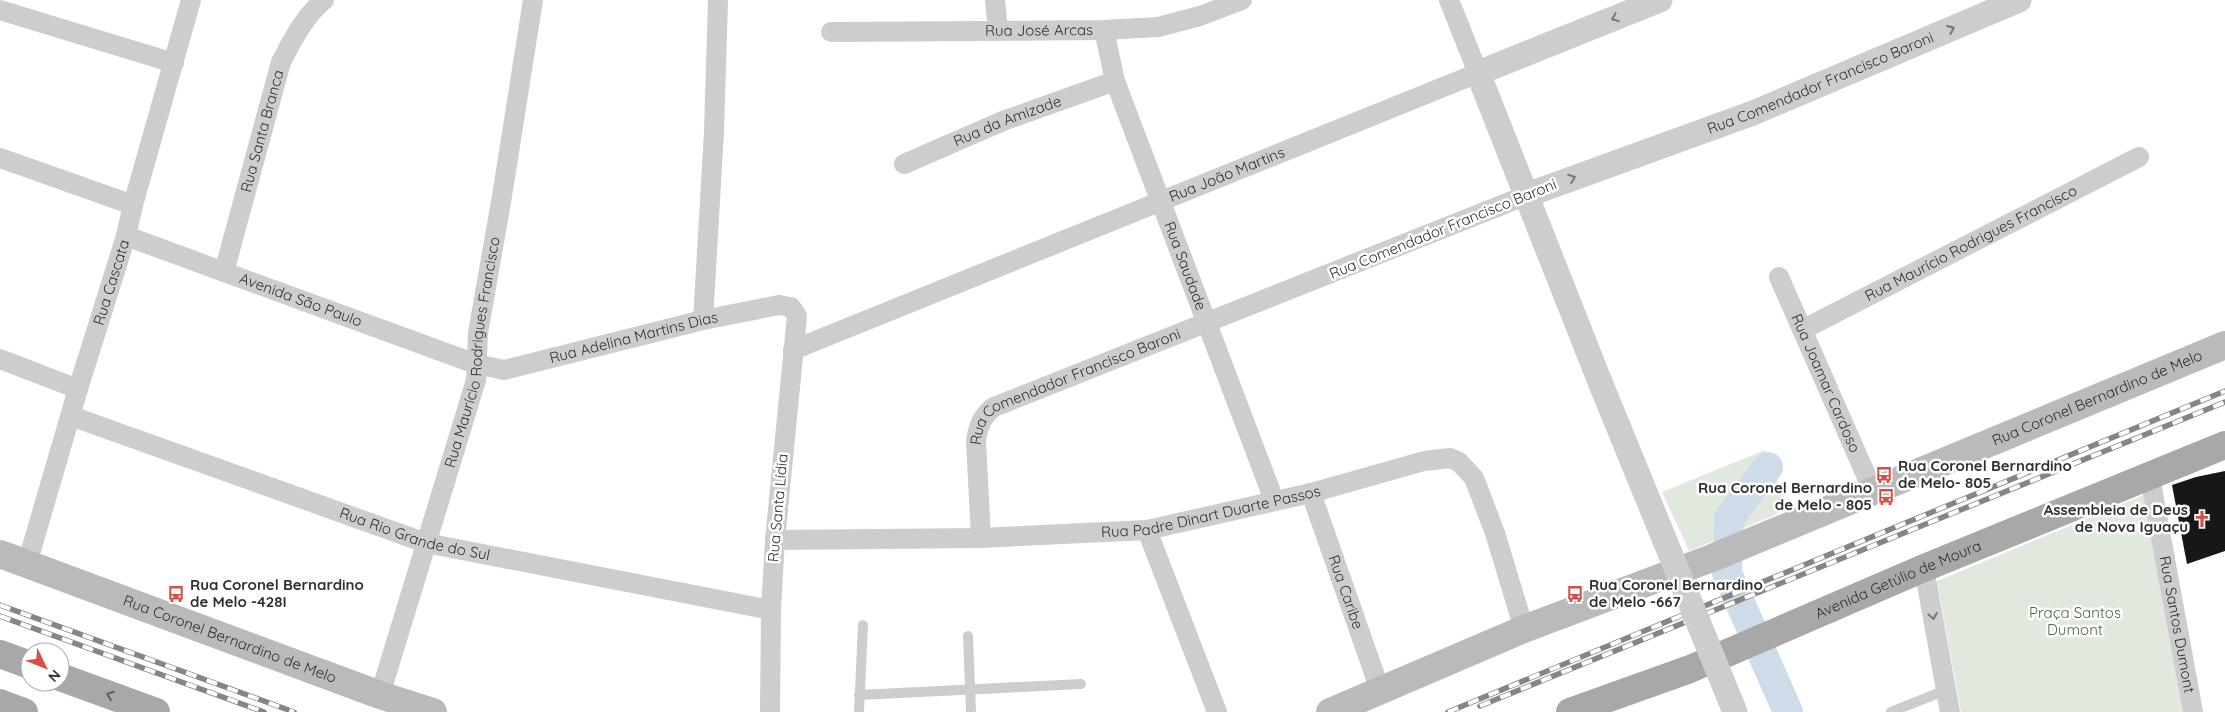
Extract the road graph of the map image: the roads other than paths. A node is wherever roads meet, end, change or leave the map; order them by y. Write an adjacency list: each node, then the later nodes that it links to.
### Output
1 (191, 0): 14 (street, Rua Cascata)
2 (324, 0): 24 (street, Rua Santa Branca)
3 (532, 0): 33 (street, Rua Maurício Rodrigues Francisco)
4 (718, 0): 27 (street)
5 (995, 0): 12 (street)
6 (1242, 0): 11 (street, Rua José Arcas)
7 (1449, 0): 15 (street)
8 (1660, 0): 15 (street, Rua João Martins, one-way to 15)
9 (2019, 0): 20 (street, Rua Comendador Francisco Baroni, one-way to 9)
10 (0, 10): 14 (street)
11 (1104, 30): 12 (street, Rua José Arcas); 16 (street, Rua Saudade)
12 (998, 31): 13 (street, Rua José Arcas)
13 (831, 32)
14 (174, 63): 22 (street, Rua Cascata)
15 (1478, 73): 20 (street); 21 (street, Rua João Martins)
16 (1115, 81): 19 (street, Rua da Amizade); 21 (street, Rua Saudade)
17 (2139, 157): 29 (street, Rua Maurício Rodrigues Francisco)
18 (0, 158): 22 (street)
19 (904, 164)
20 (1526, 195): 28 (street, Rua Comendador Francisco Baroni); 71 (street, bridge)
21 (1159, 202): 28 (street, Rua Saudade); 31 (street, Rua João Martins)
22 (133, 204): 23 (street, Rua Cascata)
23 (126, 236): 24 (street, Avenida São Paulo); 34 (street, Rua Cascata)
24 (224, 272): 33 (street, Avenida São Paulo)
25 (1779, 277): 29 (street, Rua Joamar Cardoso)
26 (791, 307): 27 (street, Rua Adelina Martins Dias); 31 (street, Rua Santa Lídia)
27 (704, 320): 33 (street, Rua Adelina Martins Dias)
28 (1208, 323): 40 (street, Rua Saudade); 42 (street, Rua Comendador Francisco Baroni)
29 (1802, 330): 38 (street, Rua Joamar Cardoso)
30 (2225, 345): 38 (main road, Rua Coronel Bernardino de Melo)
31 (793, 350): 43 (street, Rua Santa Lídia)
32 (0, 359): 34 (street)
33 (476, 364): 44 (street, Rua Maurício Rodrigues Francisco)
34 (78, 389): 35 (street, Rua Cascata)
35 (71, 416): 44 (street, Rua Rio Grande do Sul); 46 (street, Rua Cascata)
36 (2225, 445): 37 (main road, Avenida Getúlio de Moura)
37 (2150, 477): 47 (main road, Avenida Getúlio de Moura); 74 (street, Rua Santos Dumont)
38 (1873, 491): 50 (main road, Rua Coronel Bernardino de Melo)
39 (1310, 493): 40 (street, Rua Padre Dinart Duarte Passos); 50 (street, Rua Padre Dinart Duarte Passos); 57 (street, Rua Caribe)
40 (1274, 500): 41 (street, Rua Padre Dinart Duarte Passos)
41 (1147, 530): 42 (street, Rua Padre Dinart Duarte Passos); 68 (street)
42 (981, 538): 43 (street, Rua Padre Dinart Duarte Passos)
43 (775, 540): 48 (street, Rua Santa Lídia)
44 (426, 543): 48 (street, Rua Rio Grande do Sul); 59 (street, Rua Maurício Rodrigues Francisco)
45 (0, 554): 46 (main road, Rua Coronel Bernardino de Melo)
46 (27, 564): 59 (main road, Rua Coronel Bernardino de Melo)
47 (1924, 568): 58 (street, one-way to 58); 70 (main road, Avenida Getúlio de Moura)
48 (770, 610): 65 (street, Rua Santa Lídia)
49 (863, 625): 60 (lane)
50 (1524, 629): 57 (main road, Rua Coronel Bernardino de Melo)
51 (968, 636): 56 (lane)
52 (0, 654): 53 (main road)
53 (20, 662)
54 (70, 681): 63 (main road, one-way to 54)
55 (1081, 684): 56 (lane)
56 (971, 690): 60 (lane); 67 (lane)
57 (1380, 690): 69 (main road, Rua Coronel Bernardino de Melo)
58 (1946, 690): 72 (lane); 73 (street)
59 (380, 695): 64 (main road, Rua Coronel Bernardino de Melo)
60 (859, 695): 66 (lane)
61 (0, 703): 62 (main road)
62 (24, 712)
63 (156, 712)
64 (433, 712)
65 (770, 712)
66 (859, 712)
67 (971, 712)
68 (1217, 712)
69 (1330, 712)
70 (1570, 712)
71 (1735, 712)
72 (1891, 712)
73 (1950, 712)
74 (2193, 712)

